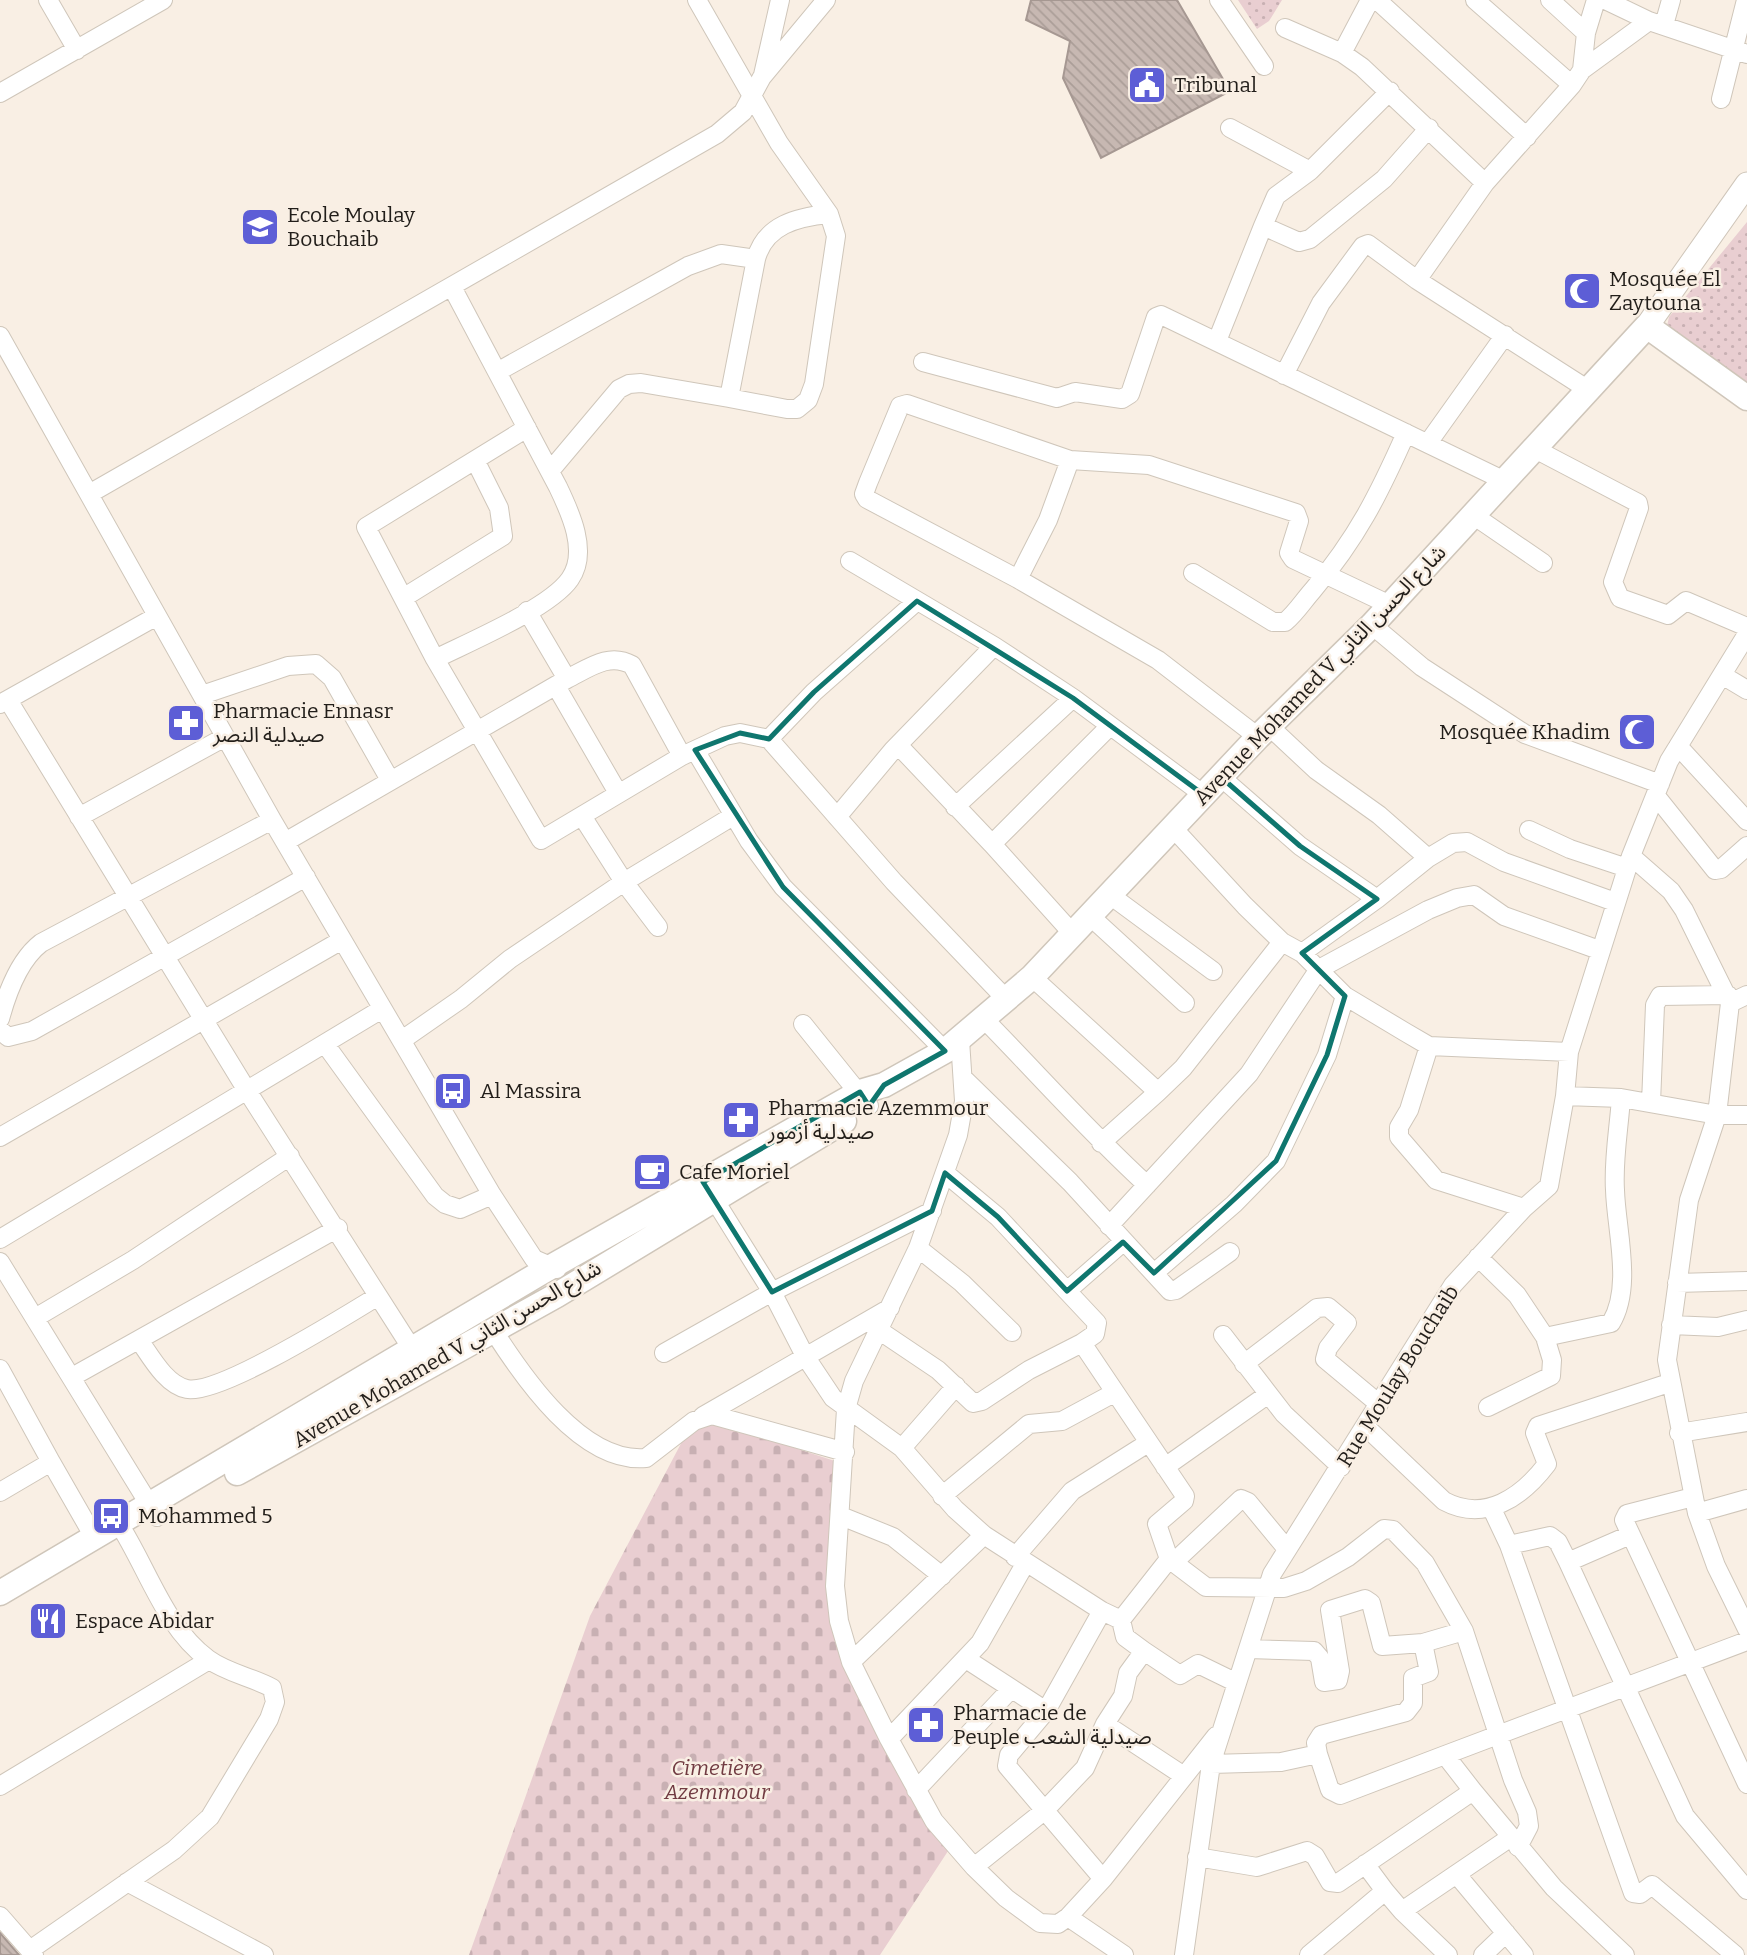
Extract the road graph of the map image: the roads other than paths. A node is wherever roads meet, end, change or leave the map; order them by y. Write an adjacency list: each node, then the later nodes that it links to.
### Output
1 (48, 0): 18 (street)
2 (163, 0): 18 (street)
3 (698, 0): 26 (street)
4 (780, 0): 22 (street)
5 (826, 0): 22 (street)
6 (1219, 0): 21 (street)
7 (1370, 0): 20 (street)
8 (1377, 0): 30 (street)
9 (1475, 0): 23 (street)
10 (1550, 0): 17 (street)
11 (1596, 0): 17 (street)
12 (1605, 0): 15 (street)
13 (1671, 0): 15 (street)
14 (1746, 0): 19 (street)
15 (1656, 23): 19 (street); 23 (street)
16 (1285, 28): 20 (street)
17 (1586, 33): 23 (street)
18 (77, 50): 25 (street)
19 (1741, 52): 27 (street)
20 (1342, 53): 24 (street)
21 (1264, 66)
22 (762, 77): 26 (street)
23 (1577, 78): 30 (street)
24 (1390, 91): 29 (street); 31 (street)
25 (0, 93)
26 (753, 95): 34 (street); 38 (street)
27 (1721, 99)
28 (1230, 128): 31 (street)
29 (1429, 128): 32 (street); 35 (street)
30 (1527, 137): 32 (street)
31 (1310, 171): 35 (street)
32 (1485, 183): 37 (street)
33 (1747, 184): 39 (street)
34 (829, 214): 36 (street); 47 (street)
35 (1264, 226): 42 (street)
36 (756, 259): 44 (street); 47 (street)
37 (1417, 281): 40 (street); 45 (street)
38 (452, 287): 44 (street); 57 (street)
39 (1647, 326): 46 (main road, Avenue Mohamed V شارع الحسن الثاني); 48 (main road)
40 (1504, 335): 46 (street); 51 (street)
41 (0, 336): 57 (street)
42 (1217, 341): 43 (street); 45 (street)
43 (923, 362)
44 (497, 372): 49 (street)
45 (1284, 374): 50 (street)
46 (1587, 389): 52 (main road, Avenue Mohamed V شارع الحسن الثاني)
47 (729, 398): 55 (street)
48 (1747, 398)
49 (527, 428): 53 (street); 55 (street)
50 (1406, 433): 51 (street); 62 (street)
51 (1427, 443): 56 (street)
52 (1533, 448): 56 (main road, Avenue Mohamed V شارع الحسن الثاني); 70 (street)
53 (475, 460): 64 (street); 64 (street)
54 (1070, 460): 62 (street); 63 (street); 63 (street)
55 (550, 471): 67 (street)
56 (1505, 481): 58 (main road, Avenue Mohamed V شارع الحسن الثاني)
57 (89, 494): 68 (street)
58 (1473, 515): 60 (street); 66 (main road, Avenue Mohamed V شارع الحسن الثاني)
59 (850, 561): 65 (street)
60 (1544, 563)
61 (1193, 573): 62 (street)
62 (1325, 576): 66 (street)
63 (1017, 579): 82 (street)
64 (403, 598): 73 (street)
65 (917, 601): 72 (street); 84 (street)
66 (1390, 605): 69 (main road, Avenue Mohamed V شارع الحسن الثاني)
67 (527, 611): 73 (street); 75 (street)
68 (157, 616): 77 (street); 79 (street)
69 (1372, 625): 82 (main road, Avenue Mohamed V شارع الحسن الثاني); 90 (street)
70 (1747, 627)
71 (1747, 634): 74 (street, Rue Moulay Bouchaib)
72 (994, 646): 78 (street); 85 (street)
73 (435, 659): 81 (street)
74 (1722, 674): 76 (street); 86 (street, Rue Moulay Bouchaib)
75 (561, 683): 81 (street); 87 (street); 91 (street)
76 (1747, 690)
77 (202, 695): 83 (street); 88 (street)
78 (1073, 698): 80 (street); 92 (street)
79 (4, 702): 95 (street)
80 (1110, 726): 89 (street); 102 (street)
81 (477, 730): 88 (street); 93 (street)
82 (1264, 732): 89 (main road, Avenue Mohamed V شارع الحسن الثاني); 104 (street)
83 (225, 737): 95 (street); 97 (street)
84 (769, 739): 87 (street); 96 (street)
85 (898, 745): 92 (street); 96 (street)
86 (1678, 746): 90 (street, Rue Moulay Bouchaib); 98 (street)
87 (689, 753): 91 (street); 94 (street)
88 (390, 780): 101 (street)
89 (1213, 786): 99 (main road, Avenue Mohamed V شارع الحسن الثاني); 110 (street)
90 (1658, 790): 103 (street); 105 (street, Rue Moulay Bouchaib)
91 (618, 793): 93 (street)
92 (954, 807): 102 (street)
93 (582, 816): 107 (street)
94 (733, 816): 107 (street); 135 (street)
95 (79, 817): 109 (street)
96 (837, 817): 124 (street)
97 (272, 820): 101 (street); 109 (street)
98 (1747, 821)
99 (1174, 829): 108 (main road, Avenue Mohamed V شارع الحسن الثاني); 115 (street)
100 (1529, 830): 105 (street)
101 (285, 842): 106 (street)
102 (992, 844): 112 (street)
103 (1747, 846)
104 (1428, 858): 110 (street); 111 (street)
105 (1629, 862): 111 (street, Rue Moulay Bouchaib); 125 (street)
106 (306, 877): 114 (street); 118 (street)
107 (624, 881): 113 (street); 133 (street)
108 (1110, 895): 112 (main road, Avenue Mohamed V شارع الحسن الثاني); 120 (street)
109 (129, 898): 118 (street); 129 (street)
110 (1377, 899): 117 (street)
111 (1615, 902): 116 (street, Rue Moulay Bouchaib)
112 (1082, 925): 121 (main road, Avenue Mohamed V شارع الحسن الثاني); 126 (street)
113 (659, 927)
114 (342, 940): 127 (street); 130 (street)
115 (1282, 942): 117 (street); 140 (street)
116 (1599, 950): 119 (street); 137 (street, Rue Moulay Bouchaib)
117 (1302, 953): 119 (street)
118 (163, 954): 130 (street); 132 (street)
119 (1319, 969): 123 (street); 151 (street)
120 (1213, 971)
121 (1032, 978): 124 (main road, Avenue Mohamed V شارع الحسن الثاني); 140 (street)
122 (1747, 995): 125 (street)
123 (1345, 996): 136 (street); 164 (street)
124 (1006, 999): 128 (main road, Avenue Mohamed V شارع الحسن الثاني)
125 (1729, 999): 144 (street); 145 (street)
126 (1185, 1003)
127 (382, 1009): 133 (street); 134 (street)
128 (983, 1018): 135 (main road, Avenue Mohamed V شارع الحسن الثاني); 148 (street)
129 (0, 1019)
130 (204, 1019): 139 (street); 147 (street)
131 (803, 1024): 143 (street)
132 (0, 1030)
133 (402, 1040): 153 (street)
134 (325, 1044): 139 (street); 153 (street)
135 (953, 1045): 138 (street); 143 (main road, Avenue Mohamed V شارع الحسن الثاني)
136 (1429, 1046): 137 (street); 154 (street)
137 (1569, 1052): 141 (street, Rue Moulay Bouchaib)
138 (964, 1079): 150 (street); 156 (street)
139 (246, 1089): 149 (street); 158 (street)
140 (1157, 1092): 148 (street)
141 (1565, 1096): 142 (street); 154 (street, Rue Moulay Bouchaib)
142 (1621, 1098): 144 (street); 179 (street)
143 (864, 1099): 152 (main road, Avenue Mohamed V شارع الحسن الثاني)
144 (1651, 1103): 145 (street)
145 (1717, 1115): 146 (street); 167 (street)
146 (1747, 1115)
147 (0, 1137)
148 (1101, 1143): 151 (street)
149 (290, 1156): 157 (street); 172 (street)
150 (945, 1173): 155 (street); 168 (street)
151 (1147, 1185): 156 (street)
152 (708, 1191): 165 (main road, Avenue Mohamed V شارع الحسن الثاني); 169 (street)
153 (492, 1195): 165 (street)
154 (1524, 1208): 162 (street, Rue Moulay Bouchaib)
155 (932, 1210): 160 (street); 169 (street)
156 (1109, 1226): 159 (street)
157 (338, 1228): 170 (street); 180 (street)
158 (0, 1239)
159 (1123, 1242): 164 (street); 168 (street)
160 (918, 1248): 171 (street); 177 (street)
161 (1230, 1252): 164 (street)
162 (1478, 1257): 179 (street); 192 (street, Rue Moulay Bouchaib)
163 (2, 1269): 172 (street)
164 (1153, 1273)
165 (545, 1279): 175 (main road, Avenue Mohamed V شارع الحسن الثاني); 182 (main road, Avenue Mohamed V شارع الحسن الثاني)
166 (1747, 1281): 167 (street)
167 (1677, 1283): 174 (street)
168 (1067, 1291): 181 (street)
169 (772, 1292): 183 (street); 184 (street)
170 (378, 1296): 180 (street); 182 (street)
171 (890, 1308): 176 (street); 184 (street)
172 (35, 1318): 187 (street)
173 (1747, 1320): 174 (street)
174 (1671, 1325): 188 (street)
175 (493, 1330): 195 (street); 210 (main road, Avenue Mohamed V شارع الحسن الثاني)
176 (880, 1331): 189 (street); 194 (street)
177 (1012, 1332)
178 (1223, 1335): 185 (street)
179 (1545, 1337): 193 (street)
180 (139, 1340): 187 (street)
181 (1082, 1343): 189 (street); 190 (street)
182 (412, 1349): 210 (main road, Avenue Mohamed V شارع الحسن الثاني)
183 (664, 1353)
184 (805, 1356): 194 (street); 195 (street)
185 (1244, 1364): 191 (street); 192 (street)
186 (0, 1369): 202 (street)
187 (72, 1377): 210 (street)
188 (1669, 1383): 198 (street); 209 (street)
189 (956, 1386): 200 (street)
190 (1114, 1393): 199 (street); 206 (street)
191 (1267, 1395): 203 (street); 204 (street)
192 (1379, 1404): 197 (street, Rue Moulay Bouchaib)
193 (1488, 1407)
194 (846, 1409): 200 (street); 201 (street)
195 (703, 1416): 201 (street)
196 (1747, 1422): 198 (street)
197 (1366, 1427): 203 (street, Rue Moulay Bouchaib); 209 (street)
198 (1679, 1433): 208 (street)
199 (1149, 1443): 204 (street); 219 (street)
200 (902, 1448): 206 (street)
201 (845, 1452): 211 (street)
202 (51, 1462): 205 (street); 215 (street)
203 (1341, 1466): 217 (street, Rue Moulay Bouchaib)
204 (1165, 1467): 218 (street)
205 (0, 1492)
206 (942, 1496): 213 (street)
207 (1746, 1501): 208 (street)
208 (1695, 1505): 214 (street); 227 (street)
209 (1492, 1509): 216 (street)
210 (154, 1511): 212 (main road, Avenue Mohamed V شارع الحسن الثاني)
211 (841, 1516): 221 (street); 235 (street)
212 (122, 1529): 215 (main road, Avenue Mohamed V شارع الحسن الثاني); 224 (main road, Avenue Mohamed V شارع الحسن الثاني); 234 (street)
213 (984, 1535): 219 (street); 221 (street)
214 (1630, 1535): 220 (street); 236 (street)
215 (94, 1537): 223 (main road, Avenue Mohamed V شارع الحسن الثاني)
216 (1508, 1545): 220 (street); 240 (street)
217 (1286, 1548): 218 (street); 222 (street, Rue Moulay Bouchaib)
218 (1171, 1560): 222 (street); 226 (street)
219 (1020, 1561): 225 (street); 233 (street)
220 (1568, 1562): 238 (street)
221 (942, 1576): 235 (street)
222 (1267, 1589): 228 (street); 231 (street, Rue Moulay Bouchaib)
223 (0, 1593)
224 (0, 1610)
225 (1102, 1611): 226 (street); 241 (street)
226 (1121, 1619): 232 (street)
227 (1745, 1619)
228 (1464, 1631): 230 (street); 244 (street)
229 (1747, 1641): 236 (street)
230 (1423, 1643): 231 (street); 246 (street)
231 (1248, 1649): 237 (street, Rue Moulay Bouchaib)
232 (1144, 1651): 237 (street); 242 (street)
233 (966, 1659): 239 (street); 245 (street)
234 (209, 1660): 251 (street); 261 (street)
235 (851, 1662): 245 (street)
236 (1689, 1662): 238 (street); 250 (street)
237 (1237, 1684): 243 (street, Rue Moulay Bouchaib)
238 (1625, 1687): 240 (street); 262 (street)
239 (1010, 1690): 241 (street); 252 (street)
240 (1569, 1709): 244 (street); 277 (street)
241 (1046, 1711): 254 (street)
242 (1105, 1724): 249 (street); 254 (street)
243 (1222, 1728): 248 (street, Rue Moulay Bouchaib); 249 (street)
244 (1498, 1735): 247 (street); 255 (street)
245 (888, 1739): 252 (street)
246 (1318, 1754): 247 (street); 248 (street)
247 (1445, 1755): 253 (street)
248 (1211, 1764): 256 (street, Rue Moulay Bouchaib)
249 (1184, 1776): 260 (street)
250 (1747, 1784)
251 (0, 1786)
252 (916, 1790): 258 (street)
253 (1473, 1791): 255 (street); 257 (street)
254 (1044, 1811): 258 (street); 260 (street)
255 (1515, 1842): 259 (street); 276 (street)
256 (1197, 1857): 257 (street); 272 (street, Rue Moulay Bouchaib)
257 (1364, 1864): 263 (street)
258 (974, 1867): 266 (street)
259 (1458, 1876): 264 (street); 267 (street)
260 (1103, 1879): 266 (street)
261 (127, 1882): 269 (street); 270 (street)
262 (1747, 1890)
263 (1385, 1891): 264 (street); 273 (street)
264 (1402, 1911): 274 (street)
265 (0, 1916): 269 (street)
266 (1068, 1917): 271 (street)
267 (1506, 1933): 268 (street); 275 (street)
268 (1491, 1952)
269 (32, 1953)
270 (264, 1955)
271 (1124, 1955)
272 (1184, 1955)
273 (1309, 1955)
274 (1448, 1955)
275 (1524, 1955)
276 (1625, 1955)
277 (1735, 1955)

